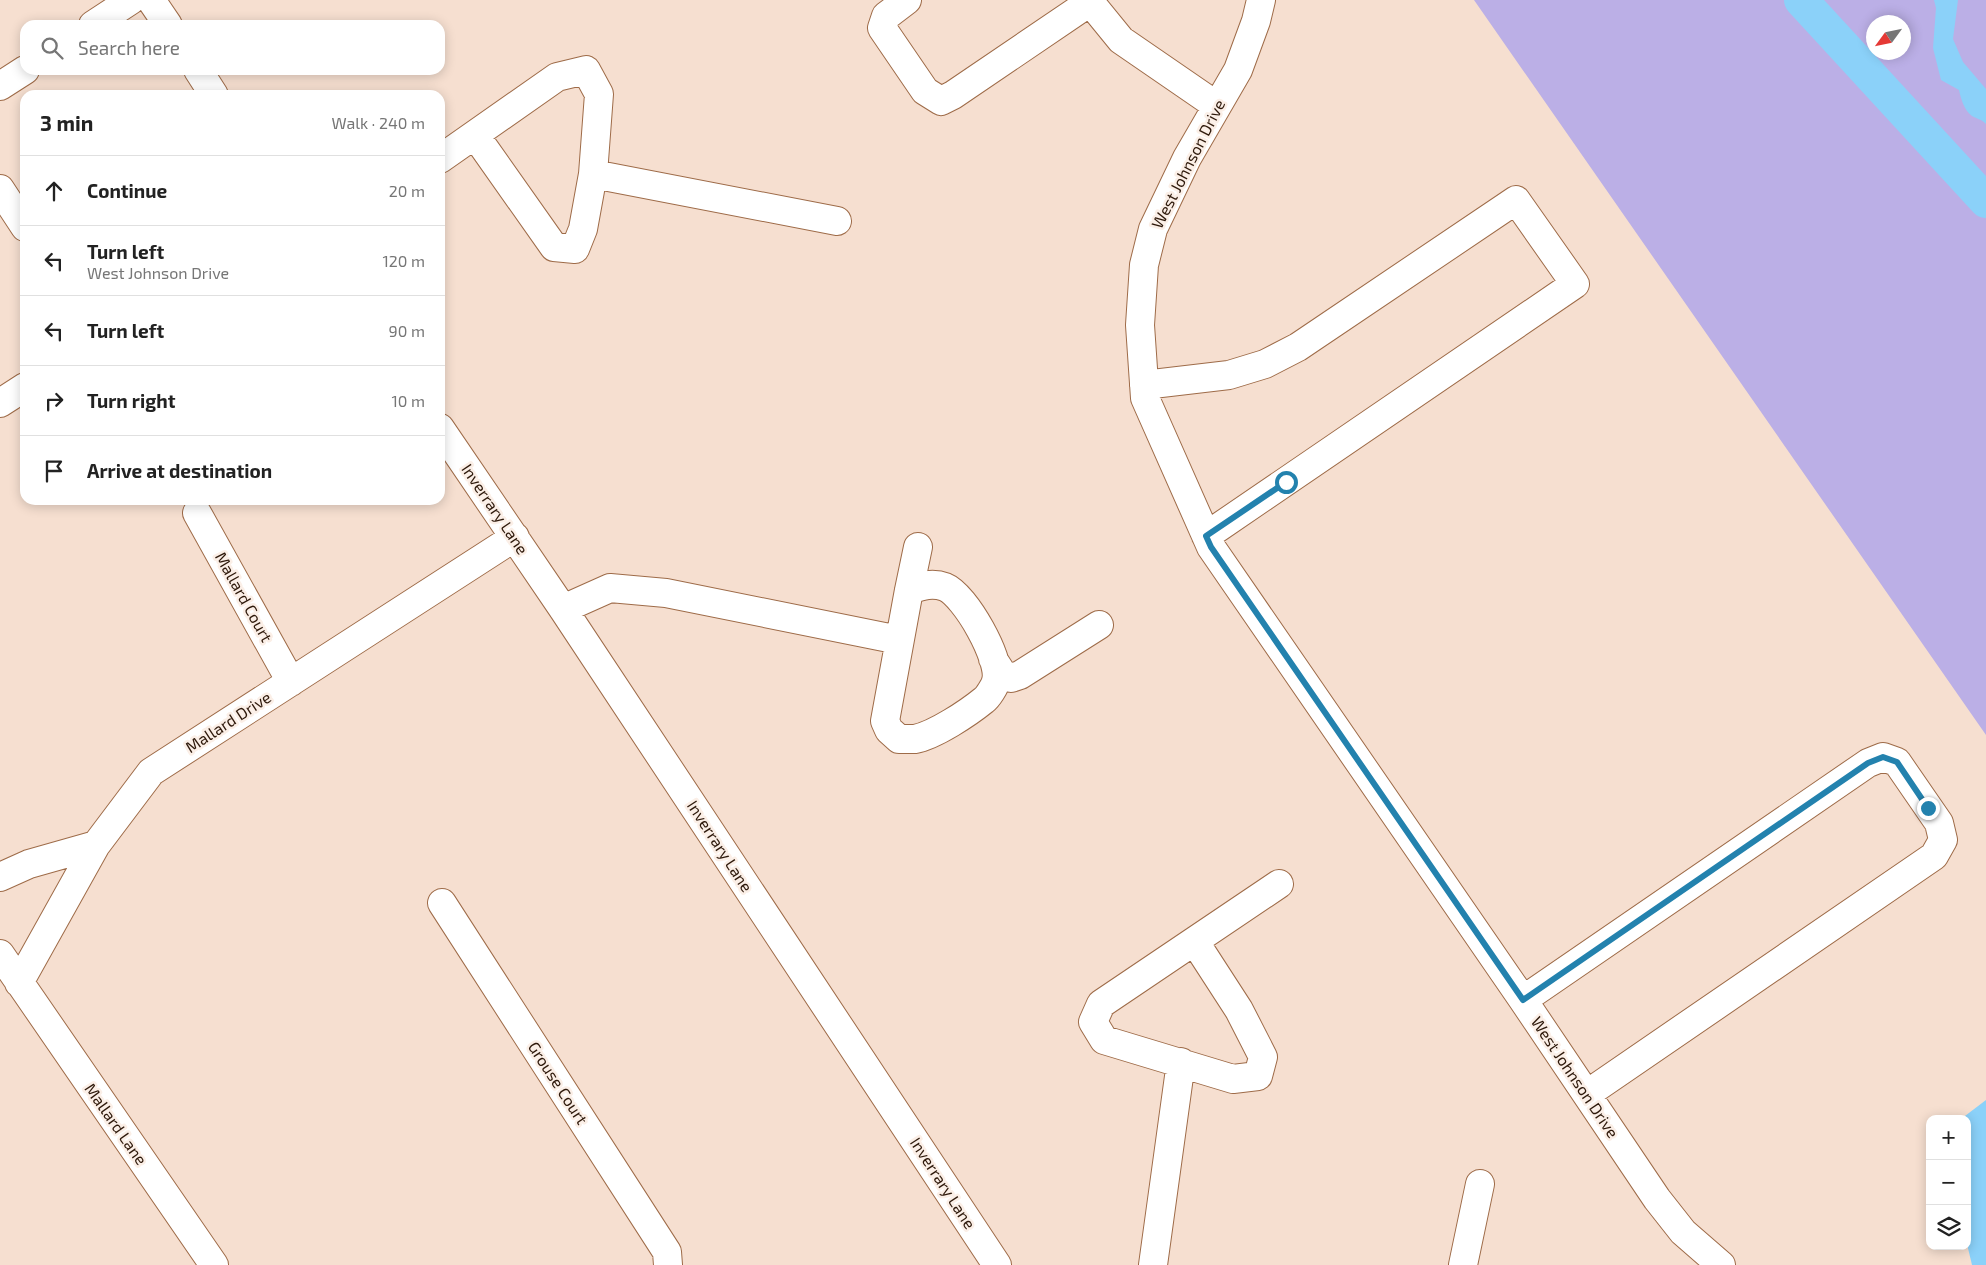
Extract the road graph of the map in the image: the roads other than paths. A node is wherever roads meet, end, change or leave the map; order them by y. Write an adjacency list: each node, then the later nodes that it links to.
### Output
1 (131, 0): 6 (street)
2 (151, 0): 7 (street)
3 (907, 0): 5 (street)
4 (1261, 0): 12 (street, West Johnson Drive)
5 (1090, 1): 12 (street)
6 (101, 20)
7 (165, 20)
8 (20, 73): 10 (street)
9 (201, 75): 11 (street)
10 (0, 86)
11 (211, 90)
12 (1217, 106): 19 (street, West Johnson Drive)
13 (475, 135): 14 (street); 15 (street); 15 (street)
14 (445, 156)
15 (593, 174): 18 (street)
16 (0, 189): 17 (street)
17 (20, 219)
18 (837, 221)
19 (1144, 385): 24 (street, West Johnson Drive); 24 (street)
20 (20, 390): 21 (street)
21 (0, 403)
22 (445, 435): 25 (street, Inverrary Lane)
23 (197, 513): 32 (street, Mallard Court)
24 (1206, 536): 40 (street, West Johnson Drive)
25 (515, 537): 28 (street, Inverrary Lane); 32 (street, Mallard Drive)
26 (918, 547): 27 (street)
27 (908, 590): 30 (street); 31 (street)
28 (563, 609): 30 (street); 46 (street, Inverrary Lane)
29 (1099, 625): 31 (street)
30 (899, 640): 31 (street)
31 (993, 659)
32 (291, 682): 33 (street, Mallard Drive)
33 (96, 845): 34 (street); 39 (street, Mallard Drive)
34 (0, 877)
35 (1279, 884): 37 (street)
36 (442, 903): 45 (street, Grouse Court)
37 (1195, 942): 41 (street); 41 (street)
38 (0, 954): 39 (street, Mallard Lane)
39 (19, 983): 44 (street, Mallard Lane)
40 (1523, 1000): 42 (street, West Johnson Drive); 42 (street)
41 (1181, 1062): 47 (street)
42 (1587, 1094): 49 (street, West Johnson Drive)
43 (1480, 1184): 48 (street)
44 (214, 1265)
45 (668, 1265)
46 (997, 1265)
47 (1153, 1265)
48 (1463, 1265)
49 (1721, 1265)

